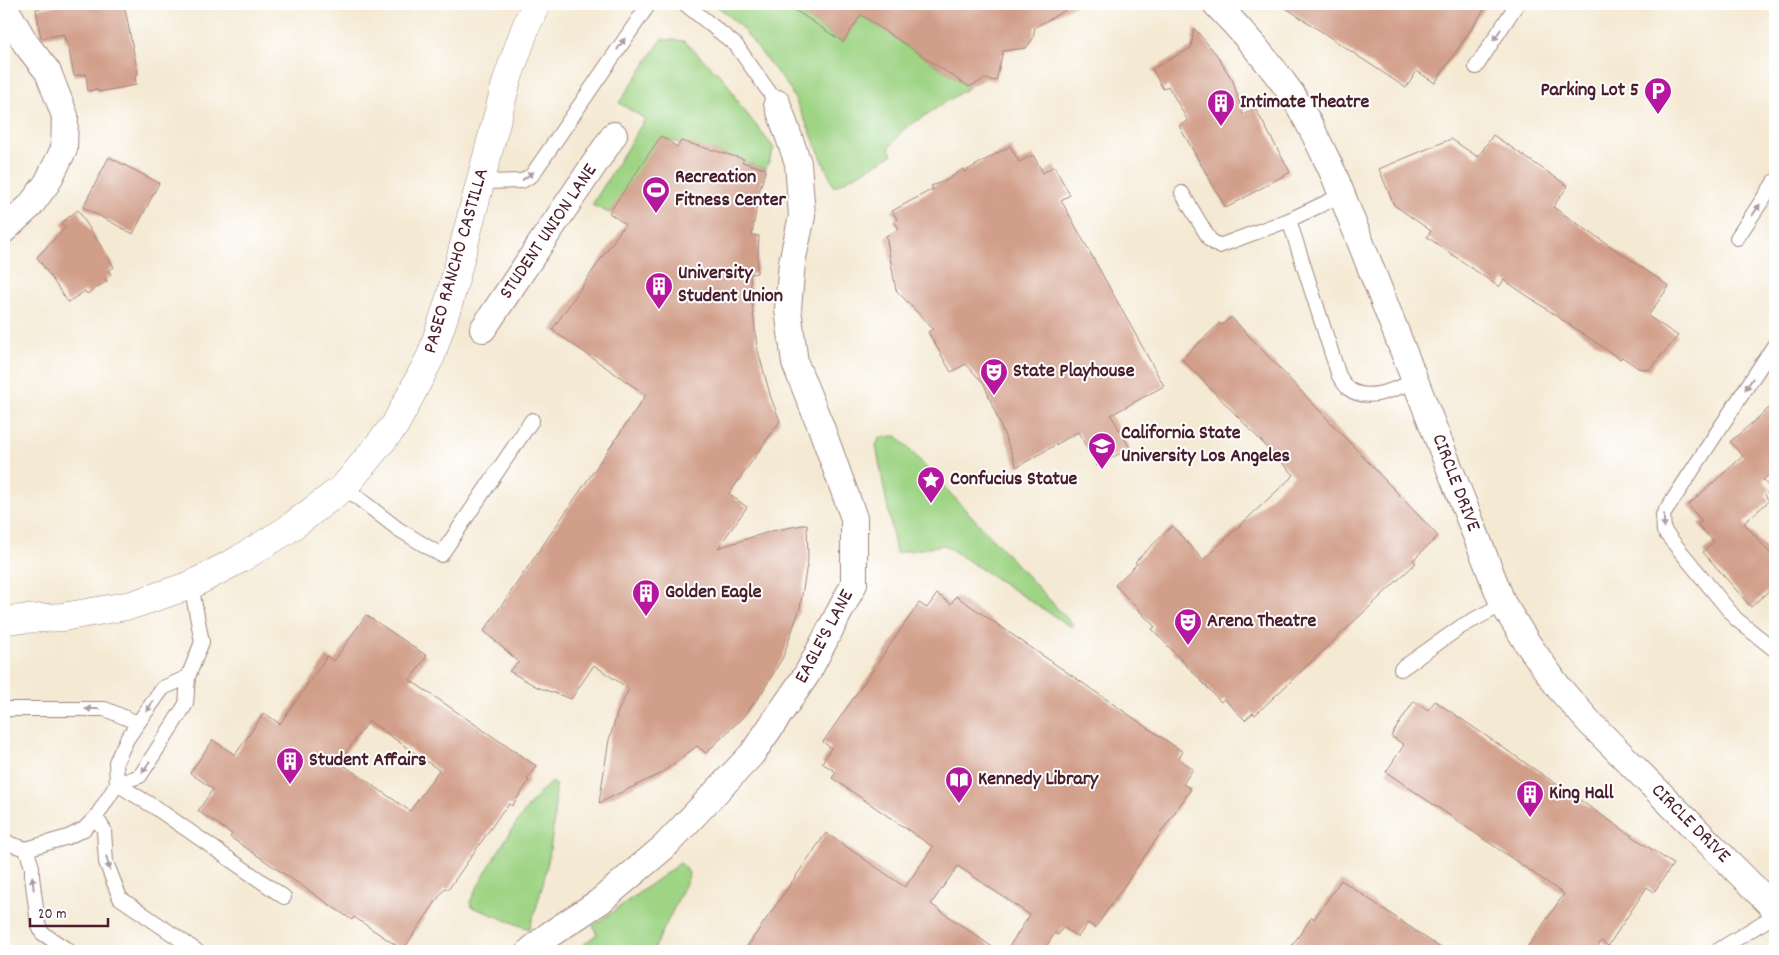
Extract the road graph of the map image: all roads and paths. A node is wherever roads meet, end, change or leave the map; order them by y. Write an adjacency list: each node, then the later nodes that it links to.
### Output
1 (536, 4): 11 (street, PASEO RANCHO CASTILLA)
2 (649, 4): 11 (lane, one-way to 2)
3 (684, 4): 8 (lane)
4 (1216, 4): 13 (street, CIRCLE DRIVE)
5 (1517, 4): 7 (lane, one-way to 7)
6 (4, 6): 15 (street)
7 (1476, 67)
8 (777, 103): 37 (street, EAGLE'S LANE)
9 (614, 136): 17 (street, STUDENT UNION LANE)
10 (1775, 181): 16 (lane, one-way to 10)
11 (481, 182): 21 (street, PASEO RANCHO CASTILLA)
12 (1182, 193): 14 (lane)
13 (1342, 194): 14 (lane); 19 (street, CIRCLE DRIVE)
14 (1289, 220): 19 (lane)
15 (4, 230)
16 (1737, 238)
17 (483, 330)
18 (1775, 344): 25 (lane, one-way to 25)
19 (1416, 381): 23 (street, CIRCLE DRIVE)
20 (532, 420): 21 (lane)
21 (344, 487): 22 (street, PASEO RANCHO CASTILLA)
22 (191, 584): 24 (street, PASEO RANCHO CASTILLA); 27 (lane)
23 (1503, 604): 26 (lane); 35 (street, CIRCLE DRIVE)
24 (4, 620)
25 (1775, 650)
26 (1401, 669)
27 (188, 677): 29 (lane, one-way to 29); 30 (lane, one-way to 30)
28 (4, 711): 29 (lane, one-way to 28)
29 (138, 723): 30 (lane)
30 (117, 784): 31 (lane); 34 (lane)
31 (96, 817): 33 (lane); 39 (lane, one-way to 39)
32 (4, 839): 33 (lane)
33 (26, 850): 38 (lane, one-way to 33)
34 (284, 897)
35 (1775, 909)
36 (1775, 915): 40 (lane)
37 (547, 946)
38 (69, 951)
39 (197, 951)
40 (1717, 951)

